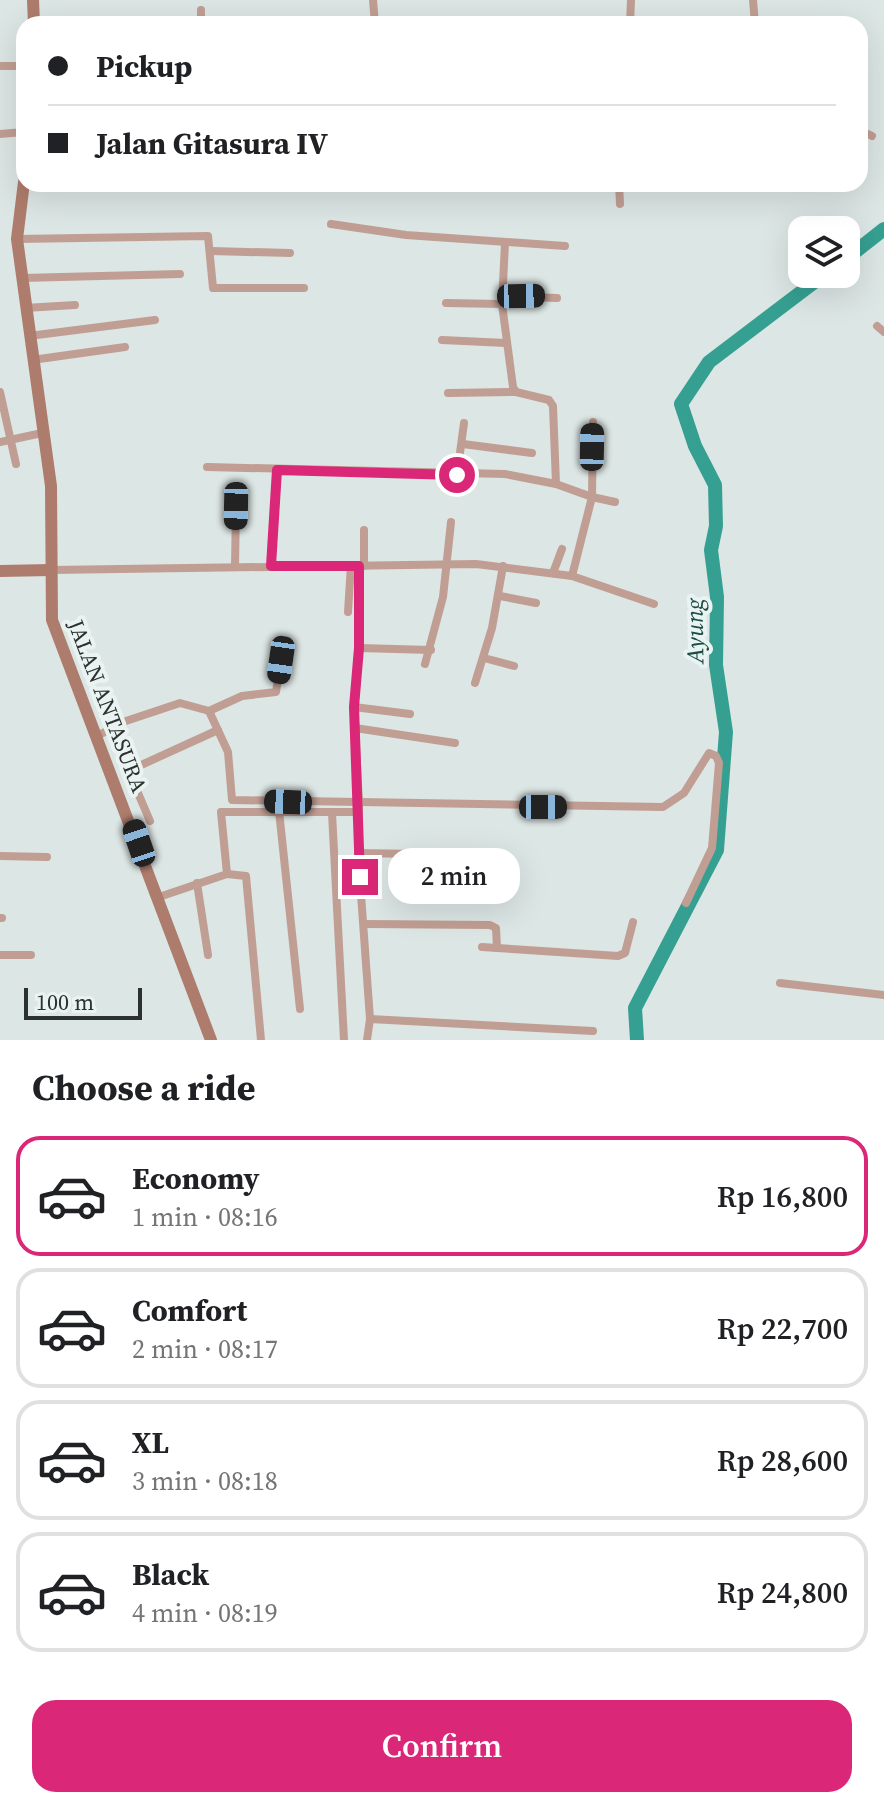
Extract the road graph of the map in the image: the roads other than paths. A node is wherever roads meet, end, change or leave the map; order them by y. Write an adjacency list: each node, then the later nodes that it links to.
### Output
1 (201, 10): 2 (street)
2 (201, 16)
3 (868, 134): 4 (street)
4 (872, 136)
5 (23, 192): 9 (main road, JALAN ANTASURA)
6 (619, 192): 7 (street)
7 (620, 204)
8 (331, 224): 10 (street)
9 (17, 239): 12 (street); 15 (main road, JALAN ANTASURA)
10 (505, 243): 11 (street); 18 (street)
11 (565, 246)
12 (211, 251): 13 (street); 16 (street)
13 (290, 253)
14 (180, 274): 15 (street)
15 (22, 278): 21 (main road, JALAN ANTASURA)
16 (304, 288)
17 (557, 298): 18 (street)
18 (502, 300): 19 (street); 25 (street)
19 (446, 303)
20 (75, 305): 21 (street)
21 (25, 308): 23 (main road, JALAN ANTASURA)
22 (155, 320): 23 (street)
23 (29, 336): 27 (main road, JALAN ANTASURA)
24 (442, 340): 25 (street)
25 (506, 343): 29 (street)
26 (125, 347): 27 (street)
27 (32, 360): 33 (main road, JALAN ANTASURA)
28 (0, 392): 34 (street)
29 (516, 392): 30 (street); 42 (street)
30 (448, 393)
31 (593, 422): 43 (street)
32 (464, 423): 36 (street)
33 (42, 433): 34 (street); 54 (main road, JALAN ANTASURA)
34 (12, 439): 35 (street); 38 (street)
35 (0, 442)
36 (463, 444): 37 (street); 41 (street)
37 (532, 453)
38 (16, 464)
39 (207, 467): 40 (street)
40 (277, 470): 41 (street); 50 (street)
41 (457, 475): 42 (street)
42 (556, 484): 43 (street)
43 (592, 497): 44 (street); 57 (street)
44 (615, 502)
45 (236, 506): 53 (street)
46 (451, 522): 49 (street)
47 (364, 530): 51 (street)
48 (562, 549): 56 (street)
49 (448, 565): 51 (street); 52 (street); 63 (street)
50 (271, 566): 51 (street); 53 (street)
51 (358, 566): 61 (street); 62 (street)
52 (503, 566): 56 (street); 58 (street)
53 (235, 567): 54 (street)
54 (51, 570): 55 (main road); 75 (main road, JALAN ANTASURA)
55 (0, 571)
56 (553, 573): 57 (street)
57 (572, 576): 60 (street)
58 (500, 596): 59 (street); 64 (street)
59 (536, 603)
60 (654, 604)
61 (348, 612)
62 (359, 648): 63 (street); 69 (street)
63 (431, 650): 66 (street)
64 (484, 658): 67 (street); 68 (street)
65 (281, 660): 70 (street)
66 (425, 664)
67 (514, 666)
68 (475, 683)
69 (354, 707): 71 (street); 72 (street)
70 (209, 711): 73 (street); 74 (street)
71 (410, 714)
72 (355, 728): 76 (street); 78 (street)
73 (111, 730): 75 (street); 77 (street)
74 (218, 730): 77 (street); 78 (street)
75 (97, 736): 88 (main road, JALAN ANTASURA)
76 (455, 743)
77 (128, 771): 81 (street)
78 (358, 808): 80 (street); 82 (street); 89 (street)
79 (279, 811): 80 (street); 85 (street); 99 (street)
80 (332, 813): 104 (street)
81 (150, 821)
82 (358, 853): 87 (street); 91 (street)
83 (0, 856): 84 (street)
84 (47, 857)
85 (227, 874): 86 (street); 103 (street)
86 (197, 883): 88 (street); 96 (street)
87 (488, 889)
88 (159, 897): 102 (main road, JALAN ANTASURA)
89 (686, 903)
90 (633, 922): 93 (street)
91 (365, 924): 93 (street); 100 (street)
92 (482, 947): 93 (street)
93 (497, 948)
94 (0, 955): 95 (street)
95 (31, 955)
96 (208, 955)
97 (780, 983): 98 (street)
98 (884, 995)
99 (300, 1009)
100 (370, 1019): 101 (street); 105 (street)
101 (593, 1031)
102 (211, 1040)
103 (261, 1040)
104 (344, 1040)
105 (367, 1040)

